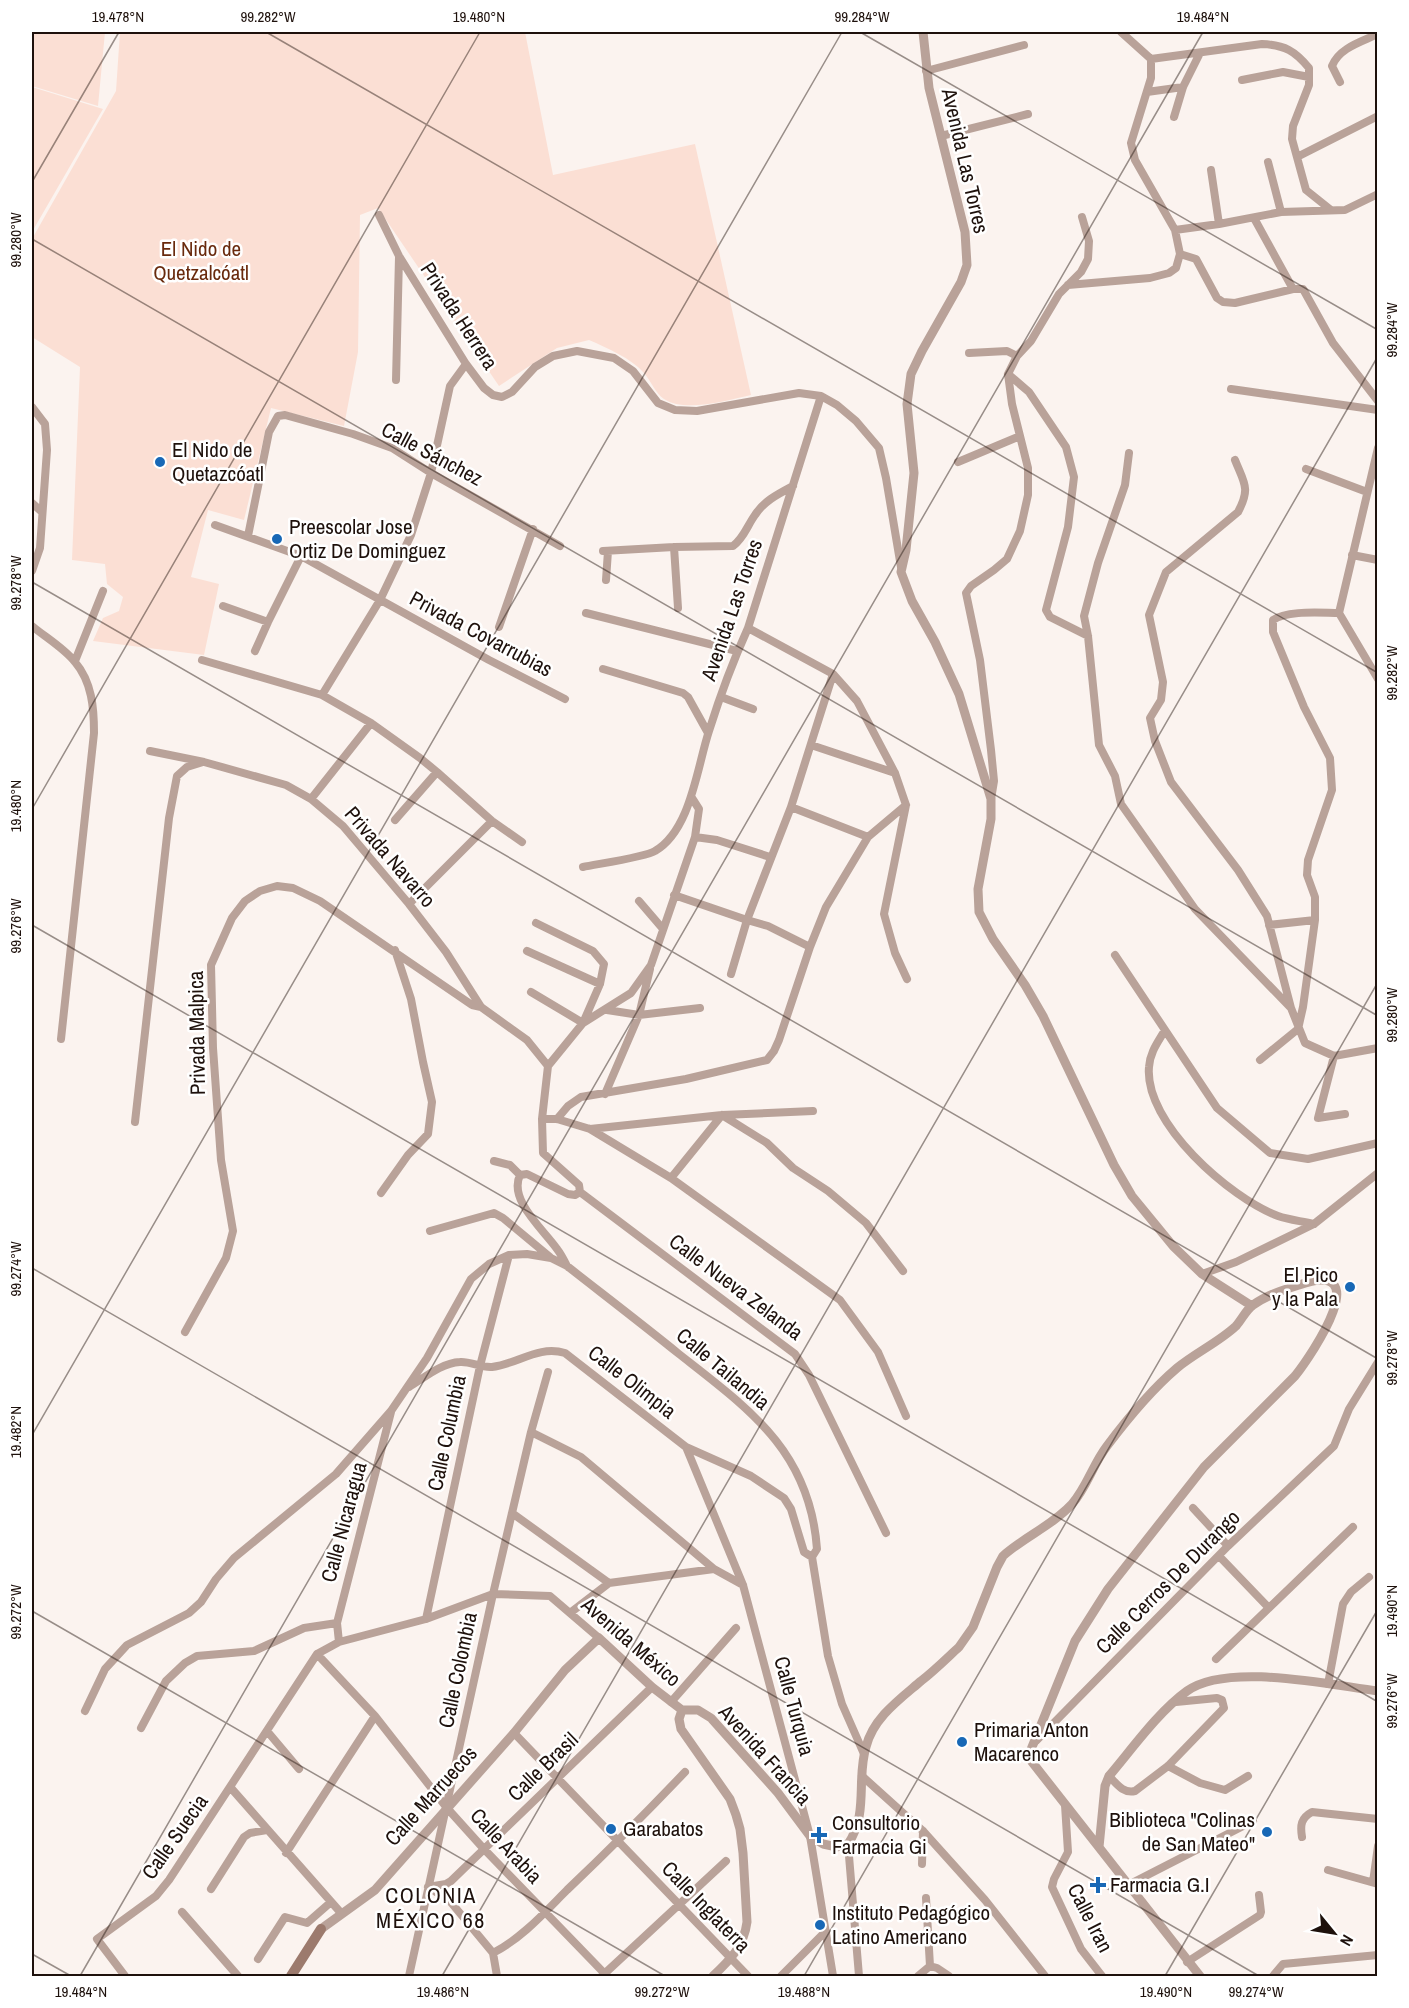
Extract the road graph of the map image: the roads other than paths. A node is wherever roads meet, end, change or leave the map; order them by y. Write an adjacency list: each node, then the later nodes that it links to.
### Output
1 (923, 32): 7 (street, Avenida Las Torres)
2 (1121, 32): 6 (street)
3 (1377, 34): 10 (street)
4 (1024, 45): 7 (street)
5 (1200, 53): 6 (street); 8 (street); 11 (street)
6 (1151, 59): 12 (street)
7 (926, 71): 16 (street, Avenida Las Torres)
8 (1309, 77): 9 (street); 17 (street)
9 (1242, 80)
10 (1340, 82)
11 (1183, 87): 12 (street); 15 (street)
12 (1147, 92): 27 (street)
13 (1028, 114): 16 (street)
14 (1377, 116): 17 (street)
15 (1174, 117)
16 (940, 136): 63 (street, Avenida Las Torres)
17 (1297, 158): 21 (street)
18 (1268, 162): 22 (street)
19 (1211, 170): 26 (street)
20 (1377, 194): 21 (street)
21 (1331, 210): 22 (street)
22 (1281, 212): 25 (street)
23 (379, 215): 29 (street, Privada Herrera)
24 (1082, 217): 30 (street)
25 (1254, 218): 26 (street); 31 (street)
26 (1219, 224): 27 (street)
27 (1174, 230): 28 (street)
28 (1180, 254): 30 (street); 31 (street)
29 (399, 256): 34 (street, Privada Herrera); 36 (street)
30 (1068, 285): 33 (street)
31 (1293, 289): 39 (street)
32 (969, 353): 33 (street)
33 (1017, 356): 35 (street)
34 (466, 364): 38 (street, Privada Herrera); 48 (street)
35 (1008, 374): 42 (street); 75 (street)
36 (396, 380)
37 (1231, 389): 41 (street)
38 (821, 396): 50 (street, Avenida Las Torres); 63 (street)
39 (1377, 401)
40 (32, 407): 53 (street)
41 (1377, 410)
42 (1020, 436): 46 (street); 96 (street)
43 (1377, 448): 49 (street)
44 (1129, 453): 75 (street)
45 (1234, 460): 112 (street)
46 (958, 462)
47 (1306, 469): 51 (street)
48 (431, 473): 55 (street, Calle Sánchez); 56 (street, Calle Sánchez); 66 (street)
49 (1374, 483): 51 (street)
50 (793, 486): 58 (street); 74 (street, Avenida Las Torres)
51 (1367, 492): 59 (street)
52 (32, 503): 53 (street)
53 (42, 512): 62 (street)
54 (215, 525): 56 (street, Privada Covarrubias)
55 (533, 529): 57 (street, Calle Sánchez); 73 (street)
56 (248, 536): 60 (street, Privada Covarrubias)
57 (560, 546)
58 (674, 547): 64 (street); 68 (street)
59 (1352, 555): 61 (street); 69 (street)
60 (301, 556): 66 (street, Privada Covarrubias); 71 (street)
61 (1377, 560)
62 (32, 571)
63 (901, 572): 96 (street)
64 (606, 580)
65 (103, 591): 79 (street)
66 (380, 600): 83 (street); 85 (street, Privada Covarrubias)
67 (224, 606): 71 (street)
68 (678, 608)
69 (1339, 613): 82 (street); 110 (street)
70 (586, 614): 77 (street)
71 (268, 622): 76 (street)
72 (32, 626): 79 (street)
73 (499, 627)
74 (748, 628): 77 (street, Avenida Las Torres); 81 (street)
75 (1088, 636): 125 (street)
76 (255, 651)
77 (737, 651): 84 (street, Avenida Las Torres)
78 (202, 660): 83 (street)
79 (75, 661): 131 (street)
80 (603, 669): 88 (street)
81 (833, 674): 89 (street); 93 (street)
82 (1377, 679)
83 (322, 695): 87 (street)
84 (721, 697): 86 (street); 88 (street, Avenida Las Torres)
85 (565, 699)
86 (753, 709)
87 (372, 723): 92 (street); 95 (street)
88 (708, 733): 94 (street, Avenida Las Torres)
89 (812, 745): 93 (street); 98 (street)
90 (150, 751): 91 (street, Privada Navarro)
91 (204, 762): 95 (street, Privada Navarro); 142 (street)
92 (438, 772): 99 (street); 100 (street)
93 (895, 773): 97 (street)
94 (692, 798): 101 (street); 105 (street, Avenida Las Torres)
95 (311, 799): 108 (street, Privada Navarro)
96 (991, 799): 157 (street)
97 (906, 805): 102 (street); 120 (street)
98 (791, 807): 102 (street); 104 (street)
99 (395, 820)
100 (492, 821): 103 (street); 108 (street)
101 (695, 837): 104 (street); 106 (street)
102 (868, 837): 114 (street)
103 (522, 842)
104 (770, 857): 109 (street)
105 (583, 867)
106 (674, 896): 109 (street); 113 (street)
107 (639, 901): 113 (street)
108 (409, 904): 123 (street, Privada Navarro)
109 (747, 920): 114 (street); 119 (street)
110 (1315, 920): 112 (street); 129 (street)
111 (536, 923): 121 (street)
112 (1269, 925): 125 (street)
113 (663, 929): 118 (street)
114 (810, 948): 136 (street)
115 (395, 950): 123 (street, Privada Malpica); 150 (street); 159 (street, Privada Malpica)
116 (527, 951): 121 (street)
117 (1115, 954): 130 (street)
118 (651, 965): 126 (street); 127 (street)
119 (730, 974)
120 (907, 979)
121 (600, 984): 128 (street)
122 (531, 992): 128 (street)
123 (481, 1006): 135 (street, Privada Navarro)
124 (700, 1008): 127 (street)
125 (1291, 1008): 129 (street)
126 (607, 1010): 127 (street); 128 (street)
127 (639, 1015): 136 (street)
128 (583, 1023): 135 (street)
129 (1298, 1029): 133 (street); 134 (street)
130 (1166, 1030): 144 (street); 151 (street)
131 (62, 1039)
132 (1377, 1048): 133 (street)
133 (1334, 1056): 138 (street)
134 (1260, 1060)
135 (548, 1066): 140 (street)
136 (606, 1094): 141 (street)
137 (813, 1111): 139 (street)
138 (1345, 1114)
139 (722, 1115): 143 (street); 148 (street); 156 (street)
140 (542, 1119): 141 (street); 149 (street)
141 (557, 1119): 143 (street)
142 (135, 1122)
143 (590, 1129): 148 (street)
144 (1377, 1143)
145 (494, 1161): 147 (street)
146 (1377, 1173): 151 (street)
147 (520, 1175): 149 (street); 155 (street)
148 (671, 1178): 165 (street)
149 (580, 1192): 171 (street, Calle Nueva Zelanda)
150 (381, 1193)
151 (1314, 1224): 157 (street)
152 (430, 1231): 154 (street)
153 (509, 1255): 154 (street); 161 (street, Calle Columbia); 163 (street)
154 (551, 1258): 155 (street, Calle Tailandia)
155 (567, 1266): 174 (street, Calle Tailandia)
156 (903, 1272)
157 (1202, 1274): 158 (street)
158 (1252, 1306): 200 (street); 201 (street)
159 (185, 1332)
160 (1377, 1362): 172 (street, Calle Cerros De Durango)
161 (480, 1366): 163 (street); 167 (street, Calle Olimpia); 182 (street, Calle Columbia)
162 (548, 1372): 166 (street, Calle Colombia)
163 (407, 1388): 164 (street)
164 (391, 1411): 183 (street, Calle Nicaragua); 194 (street)
165 (906, 1416)
166 (531, 1432): 169 (street, Calle Colombia); 175 (street)
167 (686, 1448): 174 (street); 178 (street, Calle Turquia)
168 (1193, 1508): 172 (street)
169 (512, 1513): 177 (street); 179 (street, Calle Colombia)
170 (1353, 1527): 180 (street)
171 (886, 1533)
172 (1228, 1546): 173 (street, Calle Cerros De Durango)
173 (1219, 1556): 180 (street); 200 (street, Calle Cerros De Durango)
174 (812, 1557): 201 (street, Calle Tailandia)
175 (714, 1569): 177 (street); 178 (street)
176 (1369, 1577): 189 (street)
177 (609, 1583): 181 (street)
178 (744, 1585): 216 (street, Calle Turquia)
179 (493, 1594): 181 (street, Avenida México); 182 (street); 211 (street, Calle Colombia)
180 (1268, 1607): 188 (street)
181 (570, 1613): 185 (street, Avenida México)
182 (426, 1619): 186 (street)
183 (337, 1623): 186 (street, Calle Nicaragua); 197 (street)
184 (736, 1628): 192 (street)
185 (598, 1638): 190 (street, Avenida México); 199 (street, Calle Marruecos)
186 (339, 1642): 187 (street)
187 (316, 1654): 196 (street, Calle Arabia); 198 (street)
188 (1216, 1659)
189 (1328, 1684): 191 (street); 193 (street)
190 (652, 1687): 192 (street, Avenida México); 208 (street, Calle Brasil)
191 (1377, 1691)
192 (671, 1702): 195 (street, Avenida México)
193 (1176, 1702): 202 (street); 206 (street)
194 (85, 1710)
195 (682, 1710): 216 (street, Avenida Francia); 243 (street, Avenida México)
196 (375, 1716): 211 (street, Calle Arabia); 223 (street)
197 (141, 1728)
198 (267, 1731): 203 (street); 209 (street)
199 (514, 1733): 208 (street, Calle Inglaterra); 211 (street, Calle Marruecos)
200 (1031, 1746): 210 (street)
201 (864, 1754): 205 (street)
202 (1167, 1766): 206 (street); 207 (street)
203 (299, 1769)
204 (685, 1772): 218 (street)
205 (862, 1776): 215 (street); 219 (street)
206 (1108, 1776): 221 (street)
207 (1248, 1776)
208 (557, 1778): 218 (street, Calle Inglaterra); 222 (street, Calle Brasil)
209 (231, 1788): 214 (street, Calle Suecia); 247 (street, Calle Suecia)
210 (1065, 1805): 221 (street); 260 (street, Calle Iran)
211 (447, 1808): 222 (street, Calle Arabia); 229 (street, Calle Colombia); 236 (street, Calle Marruecos)
212 (1377, 1819): 217 (street)
213 (1253, 1821): 228 (street)
214 (267, 1830): 223 (street, Calle Suecia); 230 (street)
215 (923, 1831): 225 (street); 259 (street)
216 (810, 1836): 219 (street, Avenida Francia); 239 (street, Calle Turquia)
217 (1302, 1837)
218 (618, 1842): 234 (street, Calle Inglaterra); 237 (street)
219 (848, 1844): 256 (street)
220 (1377, 1846): 227 (street)
221 (1099, 1847): 228 (street)
222 (483, 1848): 229 (street, Calle Brasil); 237 (street, Calle Arabia)
223 (286, 1853): 233 (street, Calle Suecia)
224 (726, 1861): 234 (street)
225 (922, 1864)
226 (1328, 1870): 227 (street)
227 (1375, 1883)
228 (1128, 1885): 244 (street)
229 (428, 1887): 240 (street); 250 (street, Calle Colombia)
230 (211, 1889)
231 (1259, 1896): 244 (street)
232 (926, 1898): 245 (street)
233 (331, 1902): 236 (street, Calle Suecia); 242 (street)
234 (680, 1904): 243 (street, Calle Inglaterra); 246 (street)
235 (182, 1912): 248 (street)
236 (341, 1913): 238 (street, Calle Marruecos)
237 (544, 1913): 240 (street); 246 (street, Calle Arabia)
238 (321, 1929): 249 (main road, Calle Marruecos)
239 (826, 1931): 254 (street); 255 (street, Calle Turquia)
240 (493, 1953): 251 (street)
241 (1377, 1955): 262 (street)
242 (258, 1959)
243 (732, 1959): 252 (street, Avenida México); 253 (street, Calle Inglaterra)
244 (1187, 1962): 261 (street)
245 (930, 1966): 257 (street); 258 (street)
246 (603, 1975)
247 (125, 1977)
248 (238, 1977)
249 (291, 1977)
250 (409, 1977)
251 (497, 1977)
252 (713, 1977)
253 (748, 1977)
254 (781, 1977)
255 (833, 1977)
256 (859, 1977)
257 (918, 1977)
258 (949, 1977)
259 (1045, 1977)
260 (1102, 1977)
261 (1200, 1977)
262 (1273, 1977)

